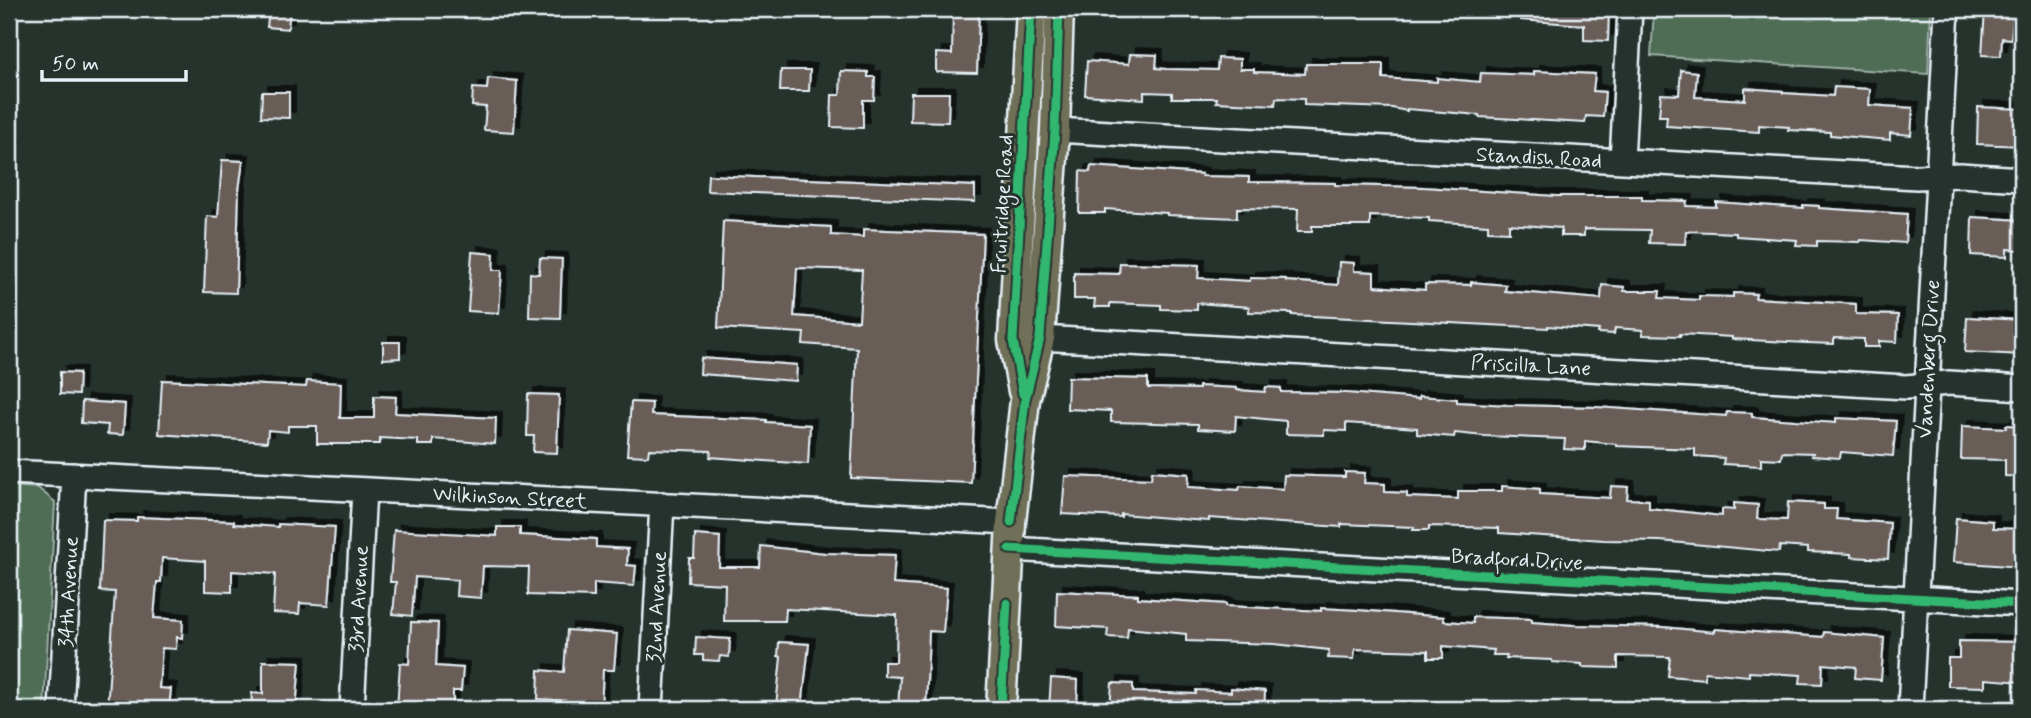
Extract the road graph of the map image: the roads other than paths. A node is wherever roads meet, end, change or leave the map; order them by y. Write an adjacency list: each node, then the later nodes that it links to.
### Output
1 (1031, 9): 12 (main road, Fruitridge Road)
2 (1059, 9): 5 (main road, Fruitridge Road)
3 (1630, 9): 6 (street)
4 (1947, 9): 7 (street, Vandenberg Drive)
5 (1055, 130): 6 (street, Standish Road); 9 (main road, Fruitridge Road)
6 (1622, 161): 7 (street, Standish Road)
7 (1938, 176): 8 (street, Standish Road); 10 (street, Vandenberg Drive)
8 (2022, 179)
9 (1040, 338): 10 (street, Priscilla Lane); 12 (main road, Fruitridge Road)
10 (1927, 385): 11 (street, Priscilla Lane); 18 (street, Vandenberg Drive)
11 (2022, 388)
12 (1025, 400): 17 (main road, Fruitridge Road)
13 (9, 472): 14 (street, Wilkinson Street)
14 (74, 475): 15 (street, Wilkinson Street); 20 (street, 34th Avenue)
15 (364, 490): 16 (street, Wilkinson Street); 21 (street, 33rd Avenue)
16 (662, 504): 17 (street, Wilkinson Street); 22 (street, 32nd Avenue)
17 (1010, 535): 18 (street, Bradford Drive); 23 (main road, Fruitridge Road)
18 (1916, 598): 19 (street, Bradford Drive); 24 (street, Vandenberg Drive)
19 (2022, 604)
20 (61, 709)
21 (352, 709)
22 (651, 709)
23 (1001, 709)
24 (1910, 709)

